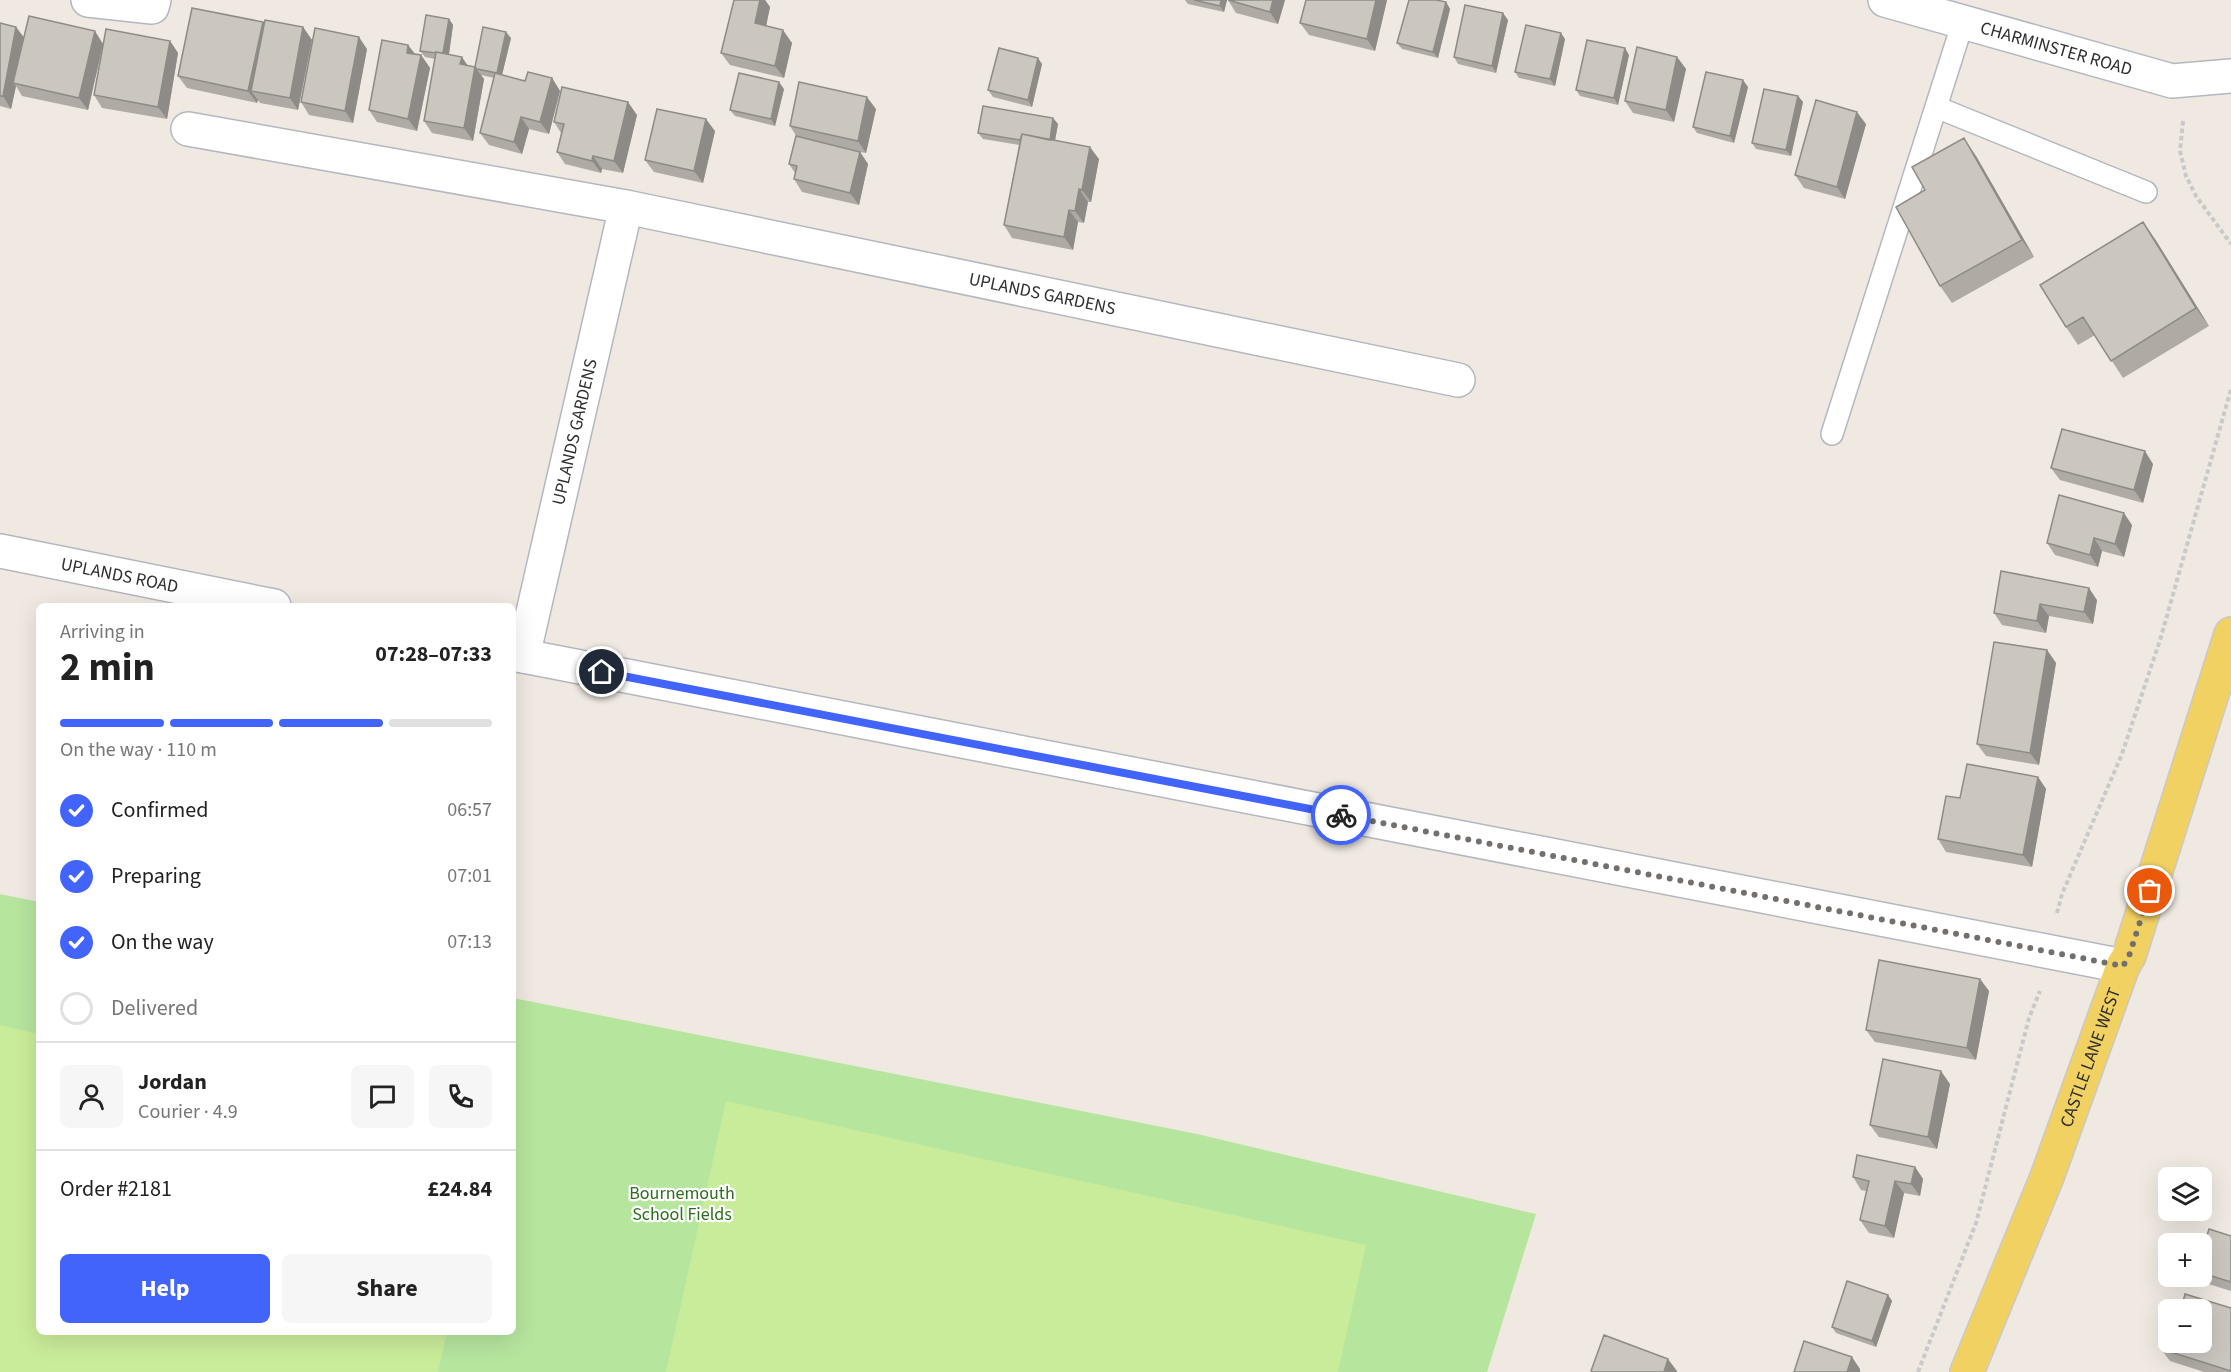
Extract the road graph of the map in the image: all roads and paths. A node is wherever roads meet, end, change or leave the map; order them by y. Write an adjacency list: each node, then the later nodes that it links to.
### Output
1 (88, 0): 2 (street)
2 (154, 0)
3 (1887, 0): 4 (street, CHARMINSTER ROAD)
4 (1963, 22): 6 (street, CHARMINSTER ROAD); 7 (lane)
5 (2231, 76): 6 (street, CHARMINSTER ROAD)
6 (2172, 81): 11 (path)
7 (1936, 107): 9 (lane); 14 (lane)
8 (188, 129): 10 (street, UPLANDS GARDENS)
9 (2146, 192)
10 (626, 207): 12 (street, UPLANDS GARDENS); 18 (street, UPLANDS GARDENS)
11 (2231, 244)
12 (1458, 380)
13 (2231, 389): 19 (path)
14 (1832, 434)
15 (0, 551): 16 (street, UPLANDS ROAD)
16 (259, 603)
17 (2231, 634): 20 (main road, CASTLE LANE WEST)
18 (518, 655): 19 (street)
19 (2047, 952): 20 (street); 21 (path)
20 (2123, 966): 22 (main road, CASTLE LANE WEST)
21 (1918, 1372)
22 (1967, 1372)

